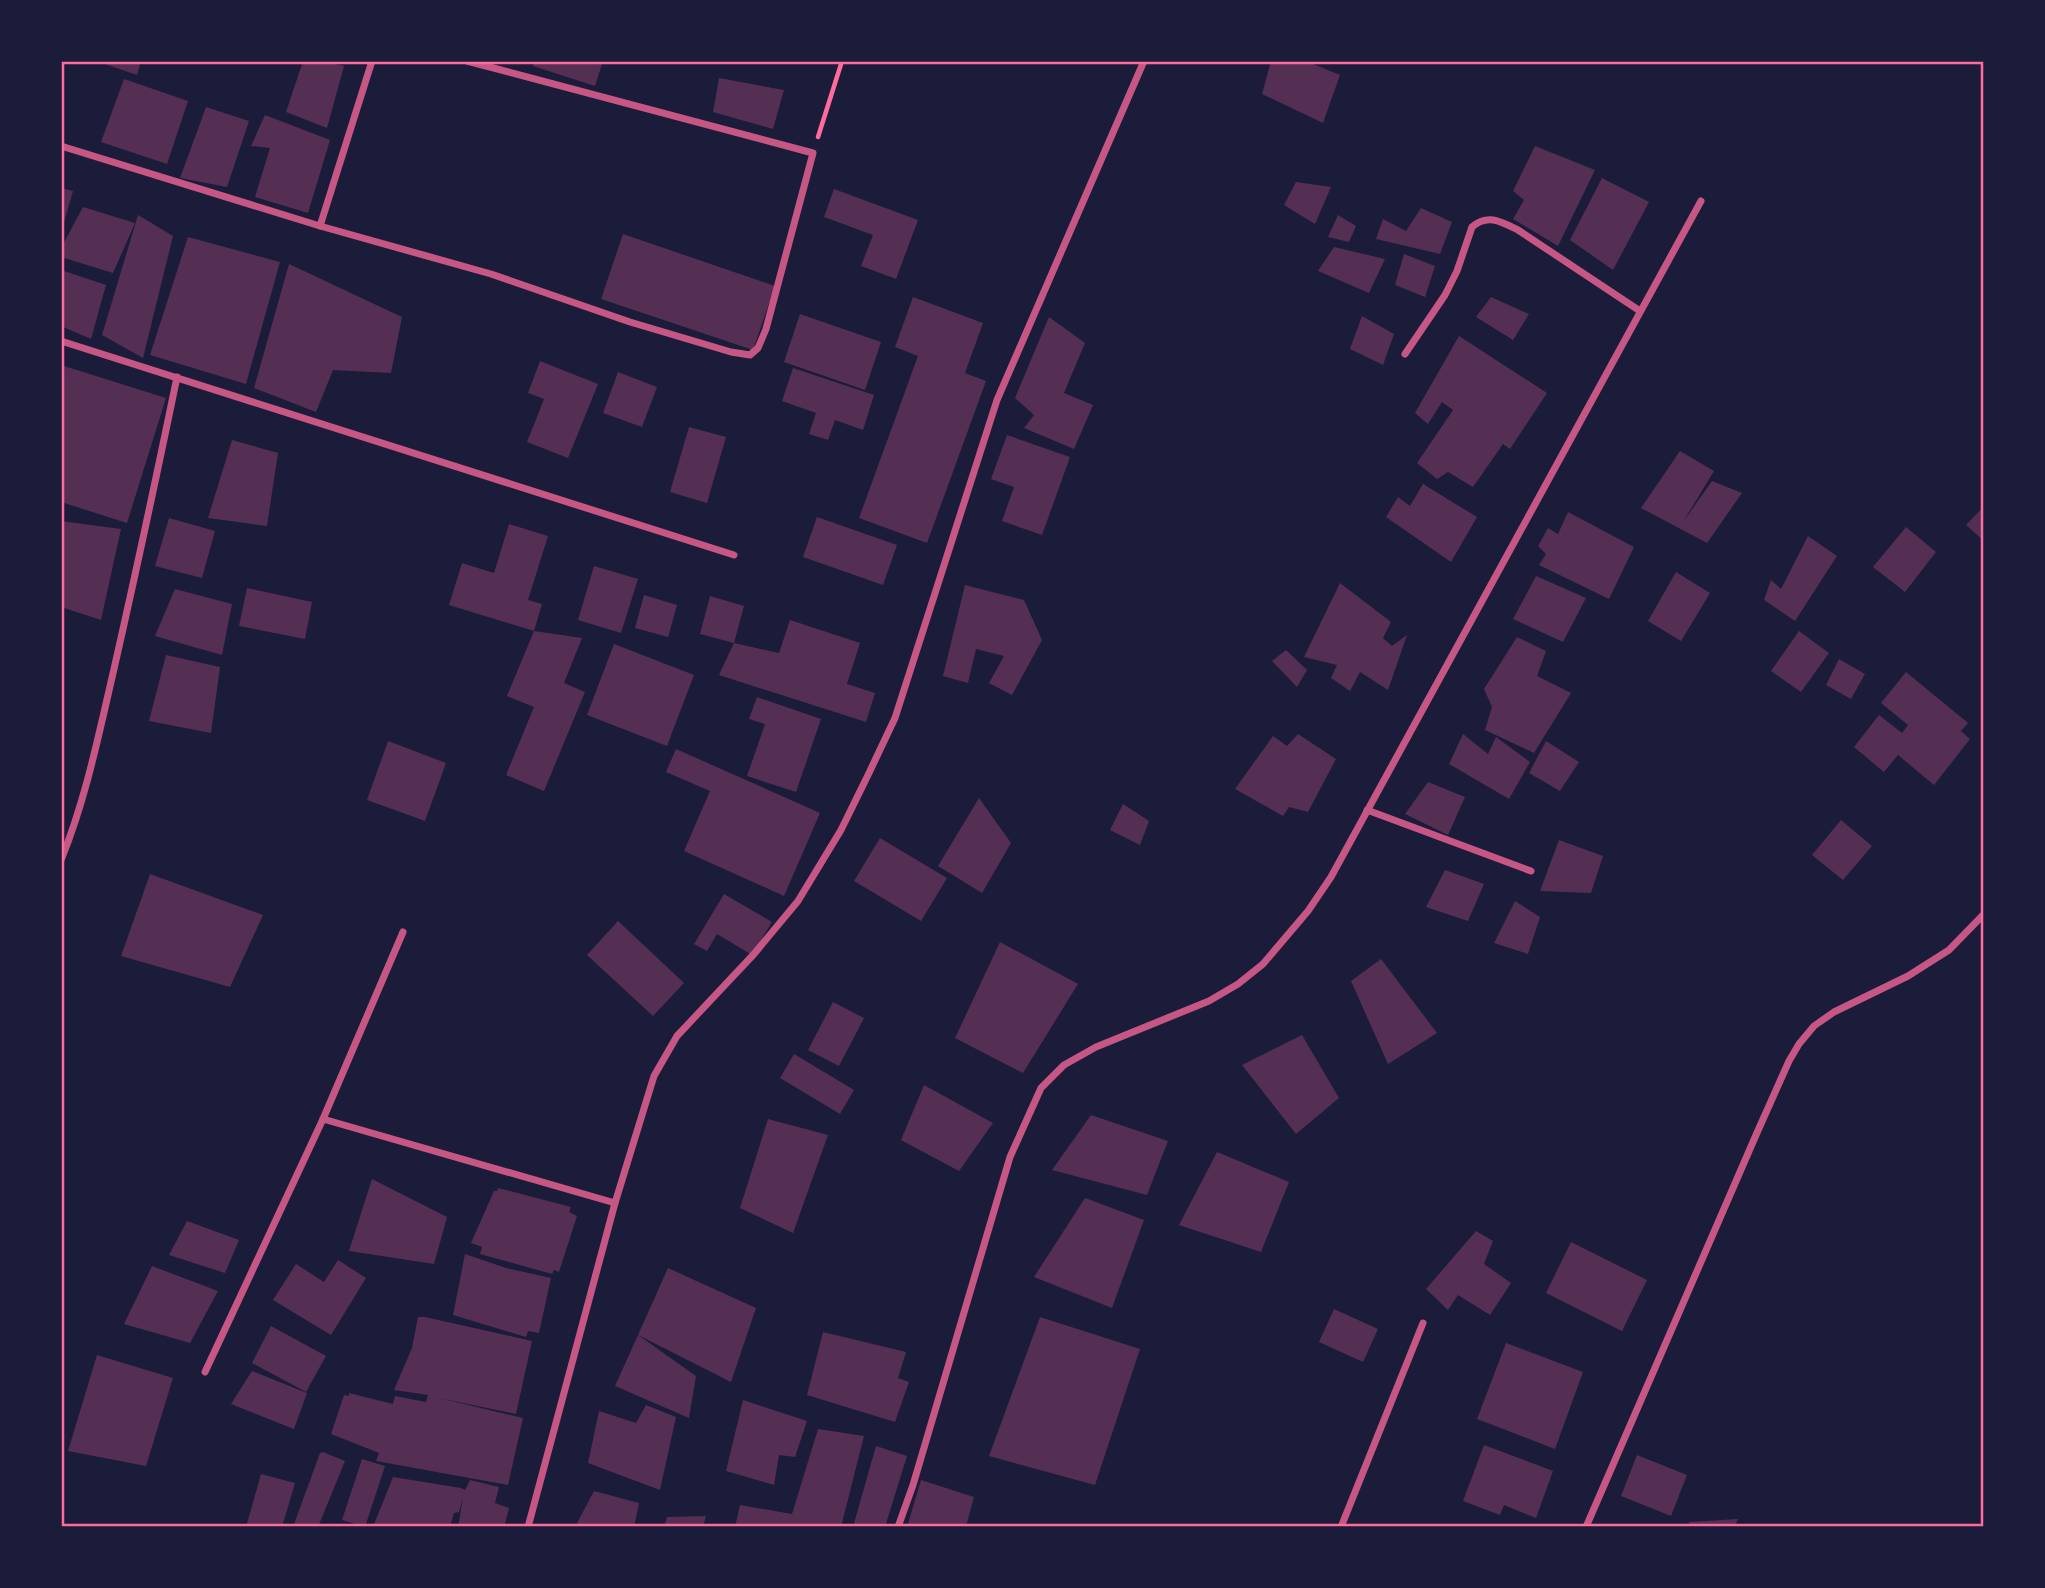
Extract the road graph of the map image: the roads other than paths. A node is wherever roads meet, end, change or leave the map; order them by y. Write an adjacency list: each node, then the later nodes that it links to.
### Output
1 (372, 61): 6 (street)
2 (467, 61): 6 (street)
3 (1144, 61): 18 (street)
4 (61, 146): 6 (street)
5 (1701, 201): 7 (street)
6 (320, 226)
7 (1640, 311): 9 (street); 12 (street)
8 (61, 341): 10 (street)
9 (1405, 354)
10 (177, 377): 11 (street); 13 (street)
11 (734, 555)
12 (1367, 810): 14 (street); 22 (street)
13 (61, 860)
14 (1531, 871)
15 (1984, 914): 24 (street)
16 (403, 932): 17 (street)
17 (323, 1119): 18 (street); 20 (street)
18 (615, 1203): 21 (street)
19 (1423, 1323): 23 (street)
20 (205, 1372)
21 (528, 1527)
22 (898, 1527)
23 (1341, 1527)
24 (1586, 1527)

